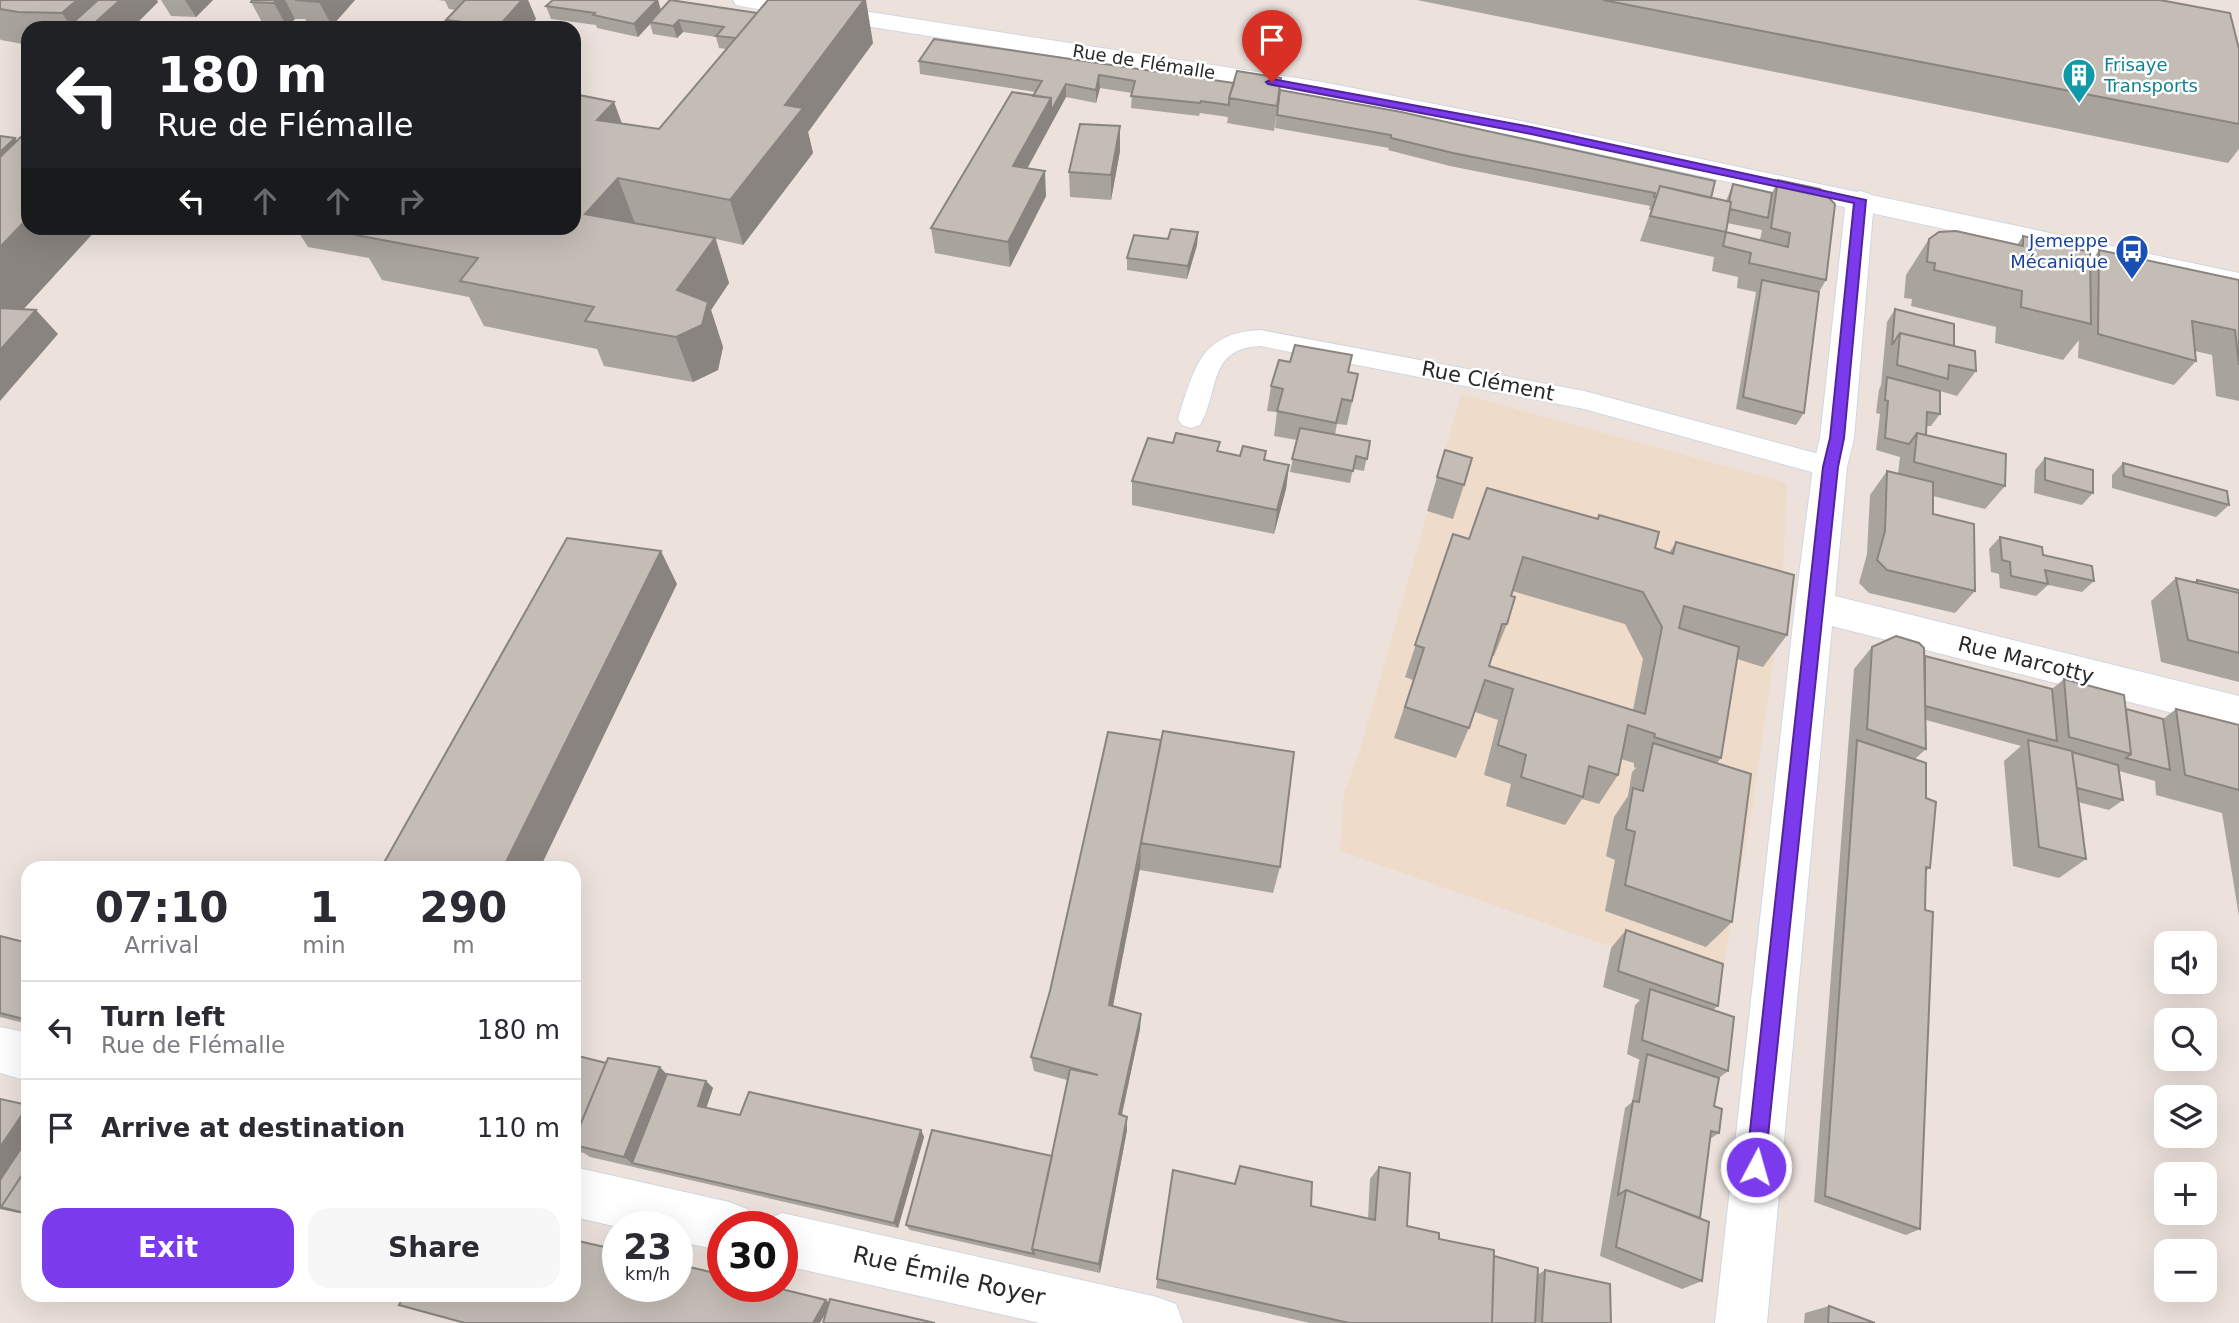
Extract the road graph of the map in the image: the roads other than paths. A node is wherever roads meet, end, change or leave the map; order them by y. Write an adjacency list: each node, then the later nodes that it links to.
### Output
1 (745, 0): 2 (street, Rue de Flémalle)
2 (1860, 200): 3 (street, Rue de Flémalle); 5 (street)
3 (2239, 283)
4 (1191, 419): 5 (lane, Rue Clément)
5 (1830, 467): 6 (street)
6 (1814, 606): 7 (street, Rue Marcotty); 14 (street)
7 (2239, 713)
8 (0, 1050): 9 (street)
9 (21, 1055)
10 (581, 1194): 11 (street)
11 (707, 1222)
12 (798, 1243): 13 (street, Rue Émile Royer)
13 (1157, 1323)
14 (1741, 1323)

